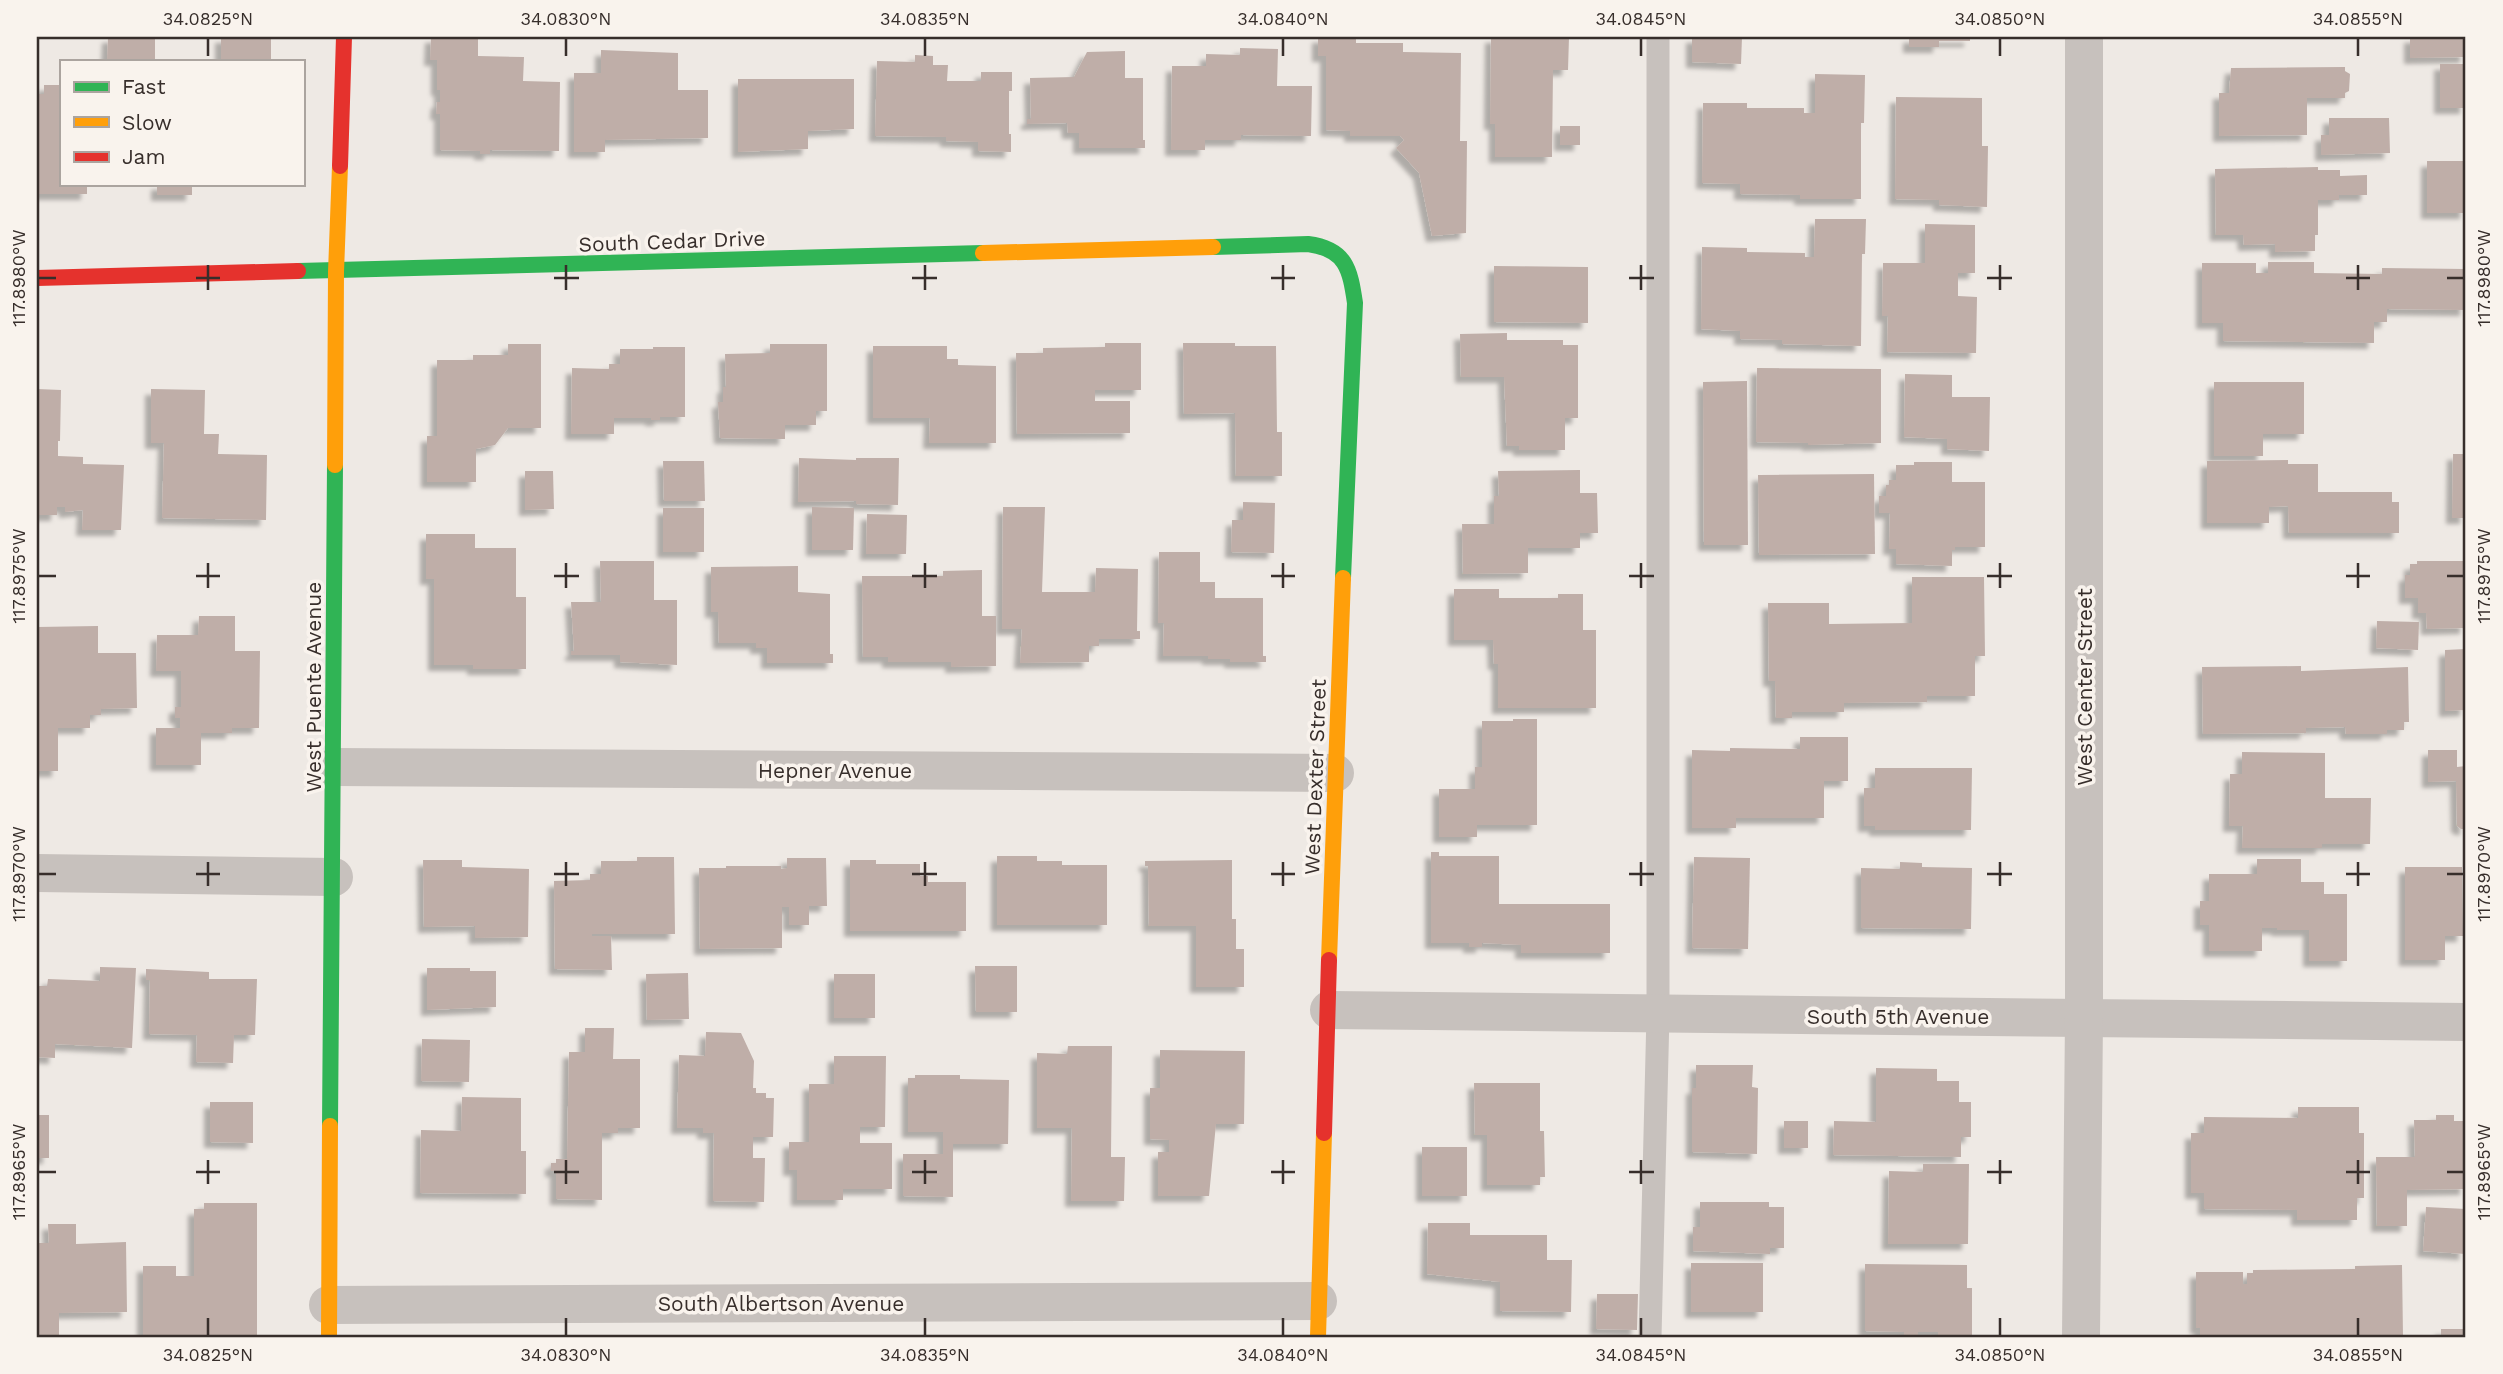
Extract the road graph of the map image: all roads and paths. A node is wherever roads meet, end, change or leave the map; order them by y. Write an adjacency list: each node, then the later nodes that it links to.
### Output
1 (344, 37): 5 (street, West Puente Avenue)
2 (1658, 37): 12 (lane)
3 (2084, 37): 13 (street, West Center Street)
4 (1308, 244): 5 (street, South Cedar Drive); 8 (street, West Dexter Street)
5 (336, 272): 6 (street, South Cedar Drive); 7 (street, West Puente Avenue)
6 (37, 278)
7 (334, 767): 8 (street, Hepner Avenue); 10 (street, West Puente Avenue)
8 (1335, 773): 11 (street, West Dexter Street)
9 (37, 873): 10 (street)
10 (334, 877): 16 (street, West Puente Avenue)
11 (1329, 1010): 12 (street, South 5th Avenue); 15 (street, West Dexter Street)
12 (1658, 1014): 13 (street, South 5th Avenue); 17 (lane)
13 (2084, 1017): 14 (street, South 5th Avenue); 18 (street, West Center Street)
14 (2466, 1022)
15 (1318, 1319): 16 (street, South Albertson Avenue)
16 (329, 1321)
17 (1650, 1337)
18 (2081, 1337)

